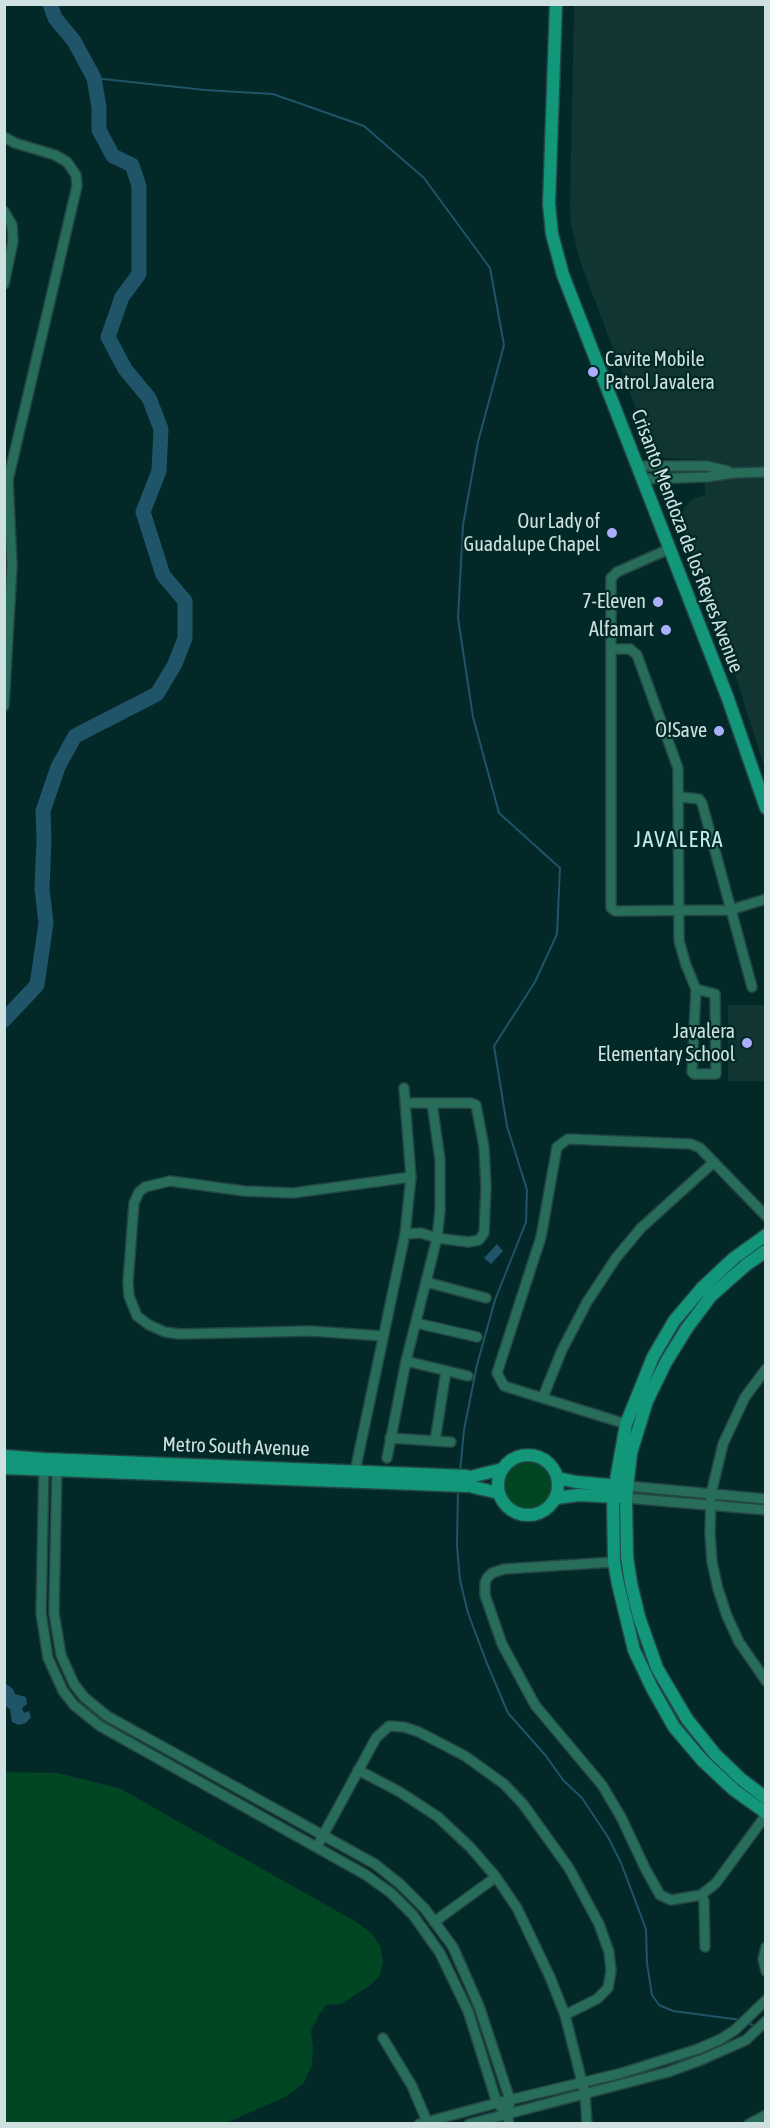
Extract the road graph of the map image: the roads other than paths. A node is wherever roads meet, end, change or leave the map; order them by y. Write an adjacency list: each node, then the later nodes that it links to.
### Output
1 (556, 4): 5 (street, Crisanto Mendoza de los Reyes Avenue)
2 (4, 136): 11 (street)
3 (4, 211): 4 (street)
4 (4, 284)
5 (637, 466): 6 (street); 8 (street, Crisanto Mendoza de los Reyes Avenue)
6 (734, 472): 7 (street); 8 (street)
7 (765, 472)
8 (642, 479): 9 (street, Crisanto Mendoza de los Reyes Avenue)
9 (669, 549): 10 (street); 13 (street, Crisanto Mendoza de los Reyes Avenue)
10 (611, 649): 12 (street); 15 (street)
11 (4, 706)
12 (680, 797): 15 (street); 16 (street)
13 (765, 808)
14 (765, 900): 16 (street)
15 (679, 910): 16 (street); 18 (street)
16 (730, 910): 17 (street)
17 (752, 987)
18 (696, 989): 18 (street)
19 (405, 1088): 23 (street)
20 (412, 1103): 21 (street)
21 (432, 1103): 27 (street); 27 (street)
22 (714, 1162): 24 (street); 38 (street); 38 (street)
23 (411, 1177): 25 (street); 32 (street)
24 (765, 1216)
25 (405, 1234): 27 (street); 32 (street)
26 (765, 1235): 39 (street)
27 (437, 1238): 29 (street)
28 (765, 1251): 52 (street)
29 (426, 1282): 30 (street); 31 (street)
30 (486, 1298)
31 (416, 1323): 33 (street); 34 (street)
32 (383, 1336): 49 (street)
33 (477, 1337)
34 (406, 1362): 36 (street); 40 (street)
35 (765, 1369): 54 (street)
36 (446, 1371): 37 (street); 41 (street)
37 (468, 1376)
38 (543, 1397): 39 (street)
39 (626, 1424): 52 (street)
40 (390, 1438): 41 (street); 44 (street)
41 (435, 1441): 42 (street)
42 (451, 1442)
43 (4, 1456): 45 (street, Metro South Avenue)
44 (387, 1458)
45 (44, 1465): 46 (street, Metro South Avenue); 47 (street, Metro South Avenue); 65 (street)
46 (57, 1466): 49 (street, Metro South Avenue); 64 (street)
47 (4, 1468)
48 (503, 1469): 50 (street, Metro South Avenue); 51 (street, Metro South Avenue); 53 (street)
49 (354, 1476): 51 (street, Metro South Avenue)
50 (558, 1478): 52 (street, Metro South Avenue); 55 (street)
51 (469, 1481): 53 (street, Metro South Avenue)
52 (620, 1491): 54 (street, Metro South Avenue); 55 (street, Metro South Avenue); 57 (street, Metro South Avenue); 59 (street); 62 (street)
53 (500, 1493): 55 (street, Metro South Avenue)
54 (711, 1494): 56 (street, Metro South Avenue); 57 (street)
55 (555, 1498)
56 (765, 1499)
57 (710, 1505): 58 (street, Metro South Avenue); 60 (street)
58 (765, 1510)
59 (614, 1562): 63 (street); 67 (street)
60 (765, 1681)
61 (358, 1770): 64 (street); 66 (street); 73 (street)
62 (765, 1798)
63 (765, 1814): 67 (street)
64 (322, 1836): 65 (street); 68 (street)
65 (316, 1848): 79 (street)
66 (496, 1877): 68 (street); 73 (street)
67 (701, 1895): 69 (street)
68 (434, 1922): 78 (street)
69 (705, 1947)
70 (765, 1947): 71 (street)
71 (765, 1971)
72 (765, 2000): 76 (street)
73 (565, 2015): 76 (street)
74 (765, 2021): 77 (street)
75 (383, 2038): 82 (street)
76 (582, 2083): 77 (street); 78 (street)
77 (585, 2094): 81 (street); 84 (street)
78 (510, 2100): 79 (street); 81 (street)
79 (497, 2103): 81 (street); 82 (street)
80 (765, 2115): 85 (street)
81 (508, 2119): 83 (street)
82 (425, 2123)
83 (469, 2124)
84 (587, 2124)
85 (749, 2124)

